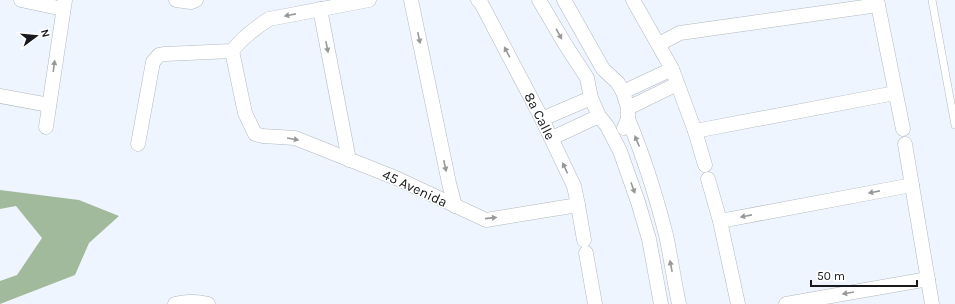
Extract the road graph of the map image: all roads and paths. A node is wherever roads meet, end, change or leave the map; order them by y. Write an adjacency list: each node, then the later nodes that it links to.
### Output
1 (21, 0): 12 (street)
2 (176, 0): 3 (street)
3 (196, 0)
4 (370, 0): 13 (street)
5 (412, 0): 38 (street, one-way to 38)
6 (478, 0): 26 (street, 8a Calle, one-way to 6)
7 (539, 0): 18 (street, one-way to 18)
8 (564, 0): 16 (street)
9 (633, 0): 14 (street)
10 (932, 0): 28 (lane)
11 (877, 2): 14 (street); 21 (street)
12 (64, 4): 24 (street, one-way to 12)
13 (320, 9): 15 (street, one-way to 15); 35 (street, one-way to 35)
14 (659, 44): 17 (street)
15 (232, 50): 33 (street); 35 (street, 45 Avenida, one-way to 35)
16 (603, 69): 18 (street); 20 (street)
17 (672, 69): 19 (street); 20 (street)
18 (587, 78): 23 (street)
19 (677, 84): 25 (street); 31 (street)
20 (623, 92): 25 (street)
21 (895, 93): 30 (street); 31 (street)
22 (0, 96): 24 (street)
23 (591, 98): 26 (street); 27 (street)
24 (49, 105): 29 (street)
25 (628, 114): 27 (street); 45 (street, one-way to 25)
26 (542, 119): 32 (street, 8a Calle)
27 (603, 121): 32 (street); 44 (street, one-way to 44)
28 (955, 125)
29 (46, 127)
30 (902, 129)
31 (695, 131): 39 (street)
32 (552, 138): 37 (street, 8a Calle, one-way to 32)
33 (138, 144)
34 (905, 144): 36 (street)
35 (349, 160): 38 (street, 45 Avenida)
36 (912, 185): 39 (street, one-way to 39); 40 (street)
37 (578, 204): 38 (street, 45 Avenida, one-way to 37); 43 (street, 8a Calle)
38 (455, 206)
39 (720, 221): 46 (street)
40 (928, 279): 47 (street, one-way to 47); 48 (street)
41 (175, 304): 42 (street)
42 (208, 304)
43 (595, 304)
44 (660, 304)
45 (679, 304)
46 (738, 304)
47 (786, 304)
48 (932, 304)

